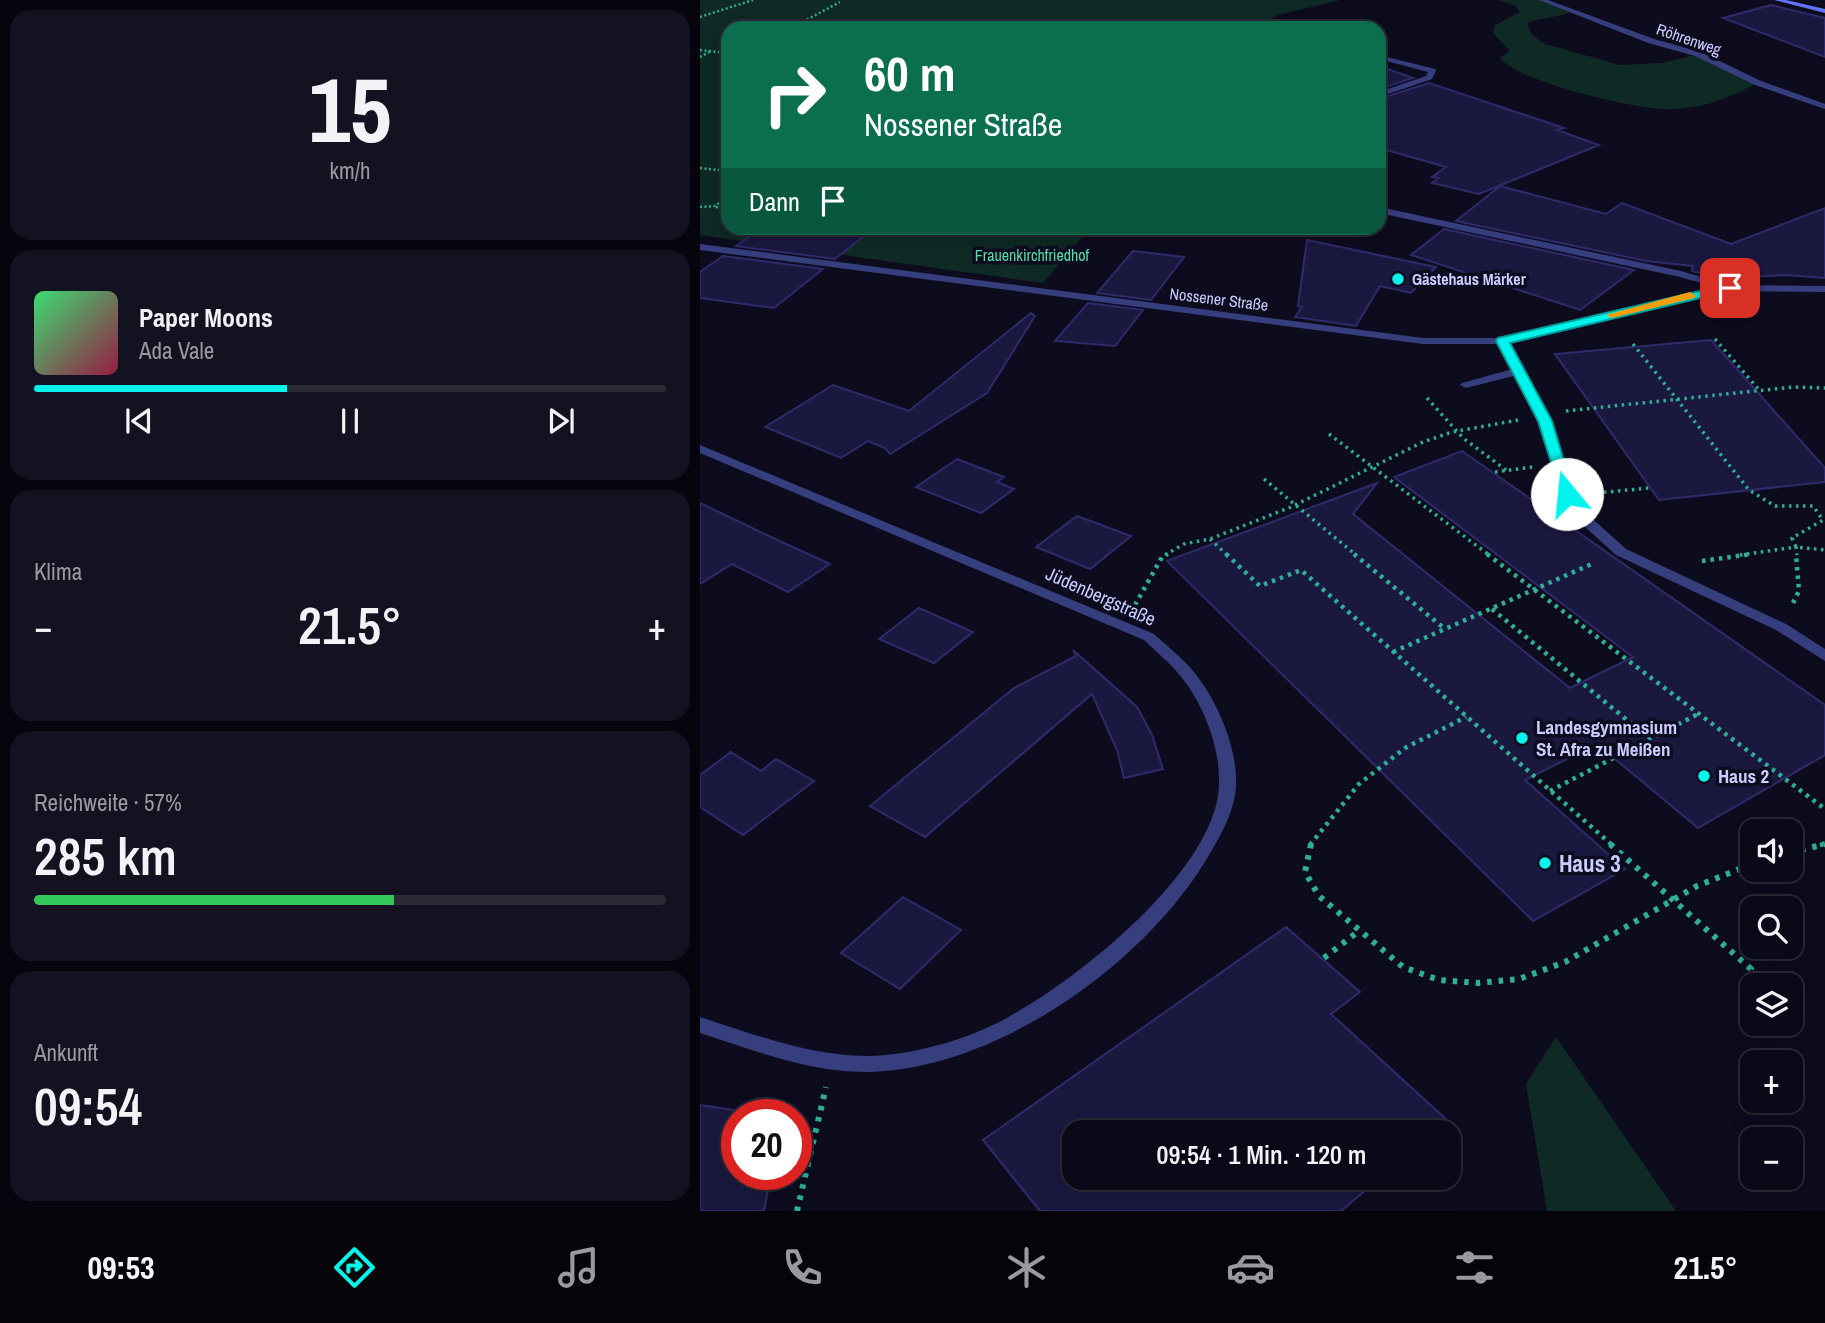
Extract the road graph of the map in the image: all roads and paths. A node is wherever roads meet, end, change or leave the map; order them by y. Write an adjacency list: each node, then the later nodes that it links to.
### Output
1 (753, 0): 6 (path)
2 (1542, 0): 14 (street, Röhrenweg)
3 (1777, 0): 5 (street)
4 (840, 2): 7 (path)
5 (1825, 12)
6 (700, 17)
7 (803, 21)
8 (700, 50): 9 (path)
9 (711, 51): 10 (path); 11 (path)
10 (721, 52)
11 (700, 57)
12 (1386, 59): 13 (street)
13 (1386, 92)
14 (1825, 107)
15 (700, 168): 16 (path)
16 (721, 170)
17 (721, 201): 18 (path)
18 (715, 206): 19 (path); 20 (path)
19 (700, 207)
20 (721, 207)
21 (1386, 211): 23 (street, Nossener Straße)
22 (700, 247): 26 (street, Nossener Straße)
23 (1730, 288): 24 (street, Nossener Straße); 26 (street, Nossener Straße)
24 (1825, 289)
25 (1715, 339): 31 (path)
26 (1503, 341): 28 (street)
27 (1633, 344): 33 (path)
28 (1520, 371): 29 (street); 34 (street)
29 (1466, 385)
30 (1825, 388): 31 (path)
31 (1762, 392): 33 (path)
32 (1427, 398): 35 (path)
33 (1677, 400): 34 (path); 47 (path)
34 (1542, 415): 35 (path); 38 (street)
35 (1456, 431): 39 (path); 40 (path)
36 (1329, 434): 39 (path)
37 (700, 449): 53 (street, Jüdenbergstraße)
38 (1559, 465): 40 (path); 44 (street)
39 (1372, 467): 45 (path); 51 (path)
40 (1506, 470): 41 (path)
41 (1495, 472)
42 (1264, 479): 45 (path)
43 (1649, 488): 44 (path)
44 (1567, 494): 49 (street)
45 (1297, 504): 46 (path); 55 (path)
46 (1210, 539): 53 (path); 56 (path)
47 (1796, 547): 48 (path); 50 (path); 54 (path)
48 (1825, 550)
49 (1621, 552): 50 (street); 51 (path)
50 (1653, 568): 54 (street)
51 (1534, 590): 52 (path); 58 (path)
52 (1492, 609): 55 (path); 60 (path)
53 (1120, 625): 71 (street, Jüdenbergstraße)
54 (1782, 627): 57 (street)
55 (1445, 629): 56 (path)
56 (1393, 652): 59 (path)
57 (1825, 656)
58 (1699, 714): 60 (path); 62 (path)
59 (1466, 717): 61 (path); 67 (path)
60 (1650, 739): 61 (path)
61 (1550, 791): 66 (path)
62 (1825, 809)
63 (1825, 844): 64 (path)
64 (1803, 850)
65 (1740, 869): 66 (path)
66 (1672, 900): 67 (path); 69 (path)
67 (1360, 930): 68 (path)
68 (1324, 958)
69 (1749, 973)
70 (700, 1025): 71 (street, Jüdenbergstraße)
71 (832, 1063): 72 (path)
72 (797, 1211)

